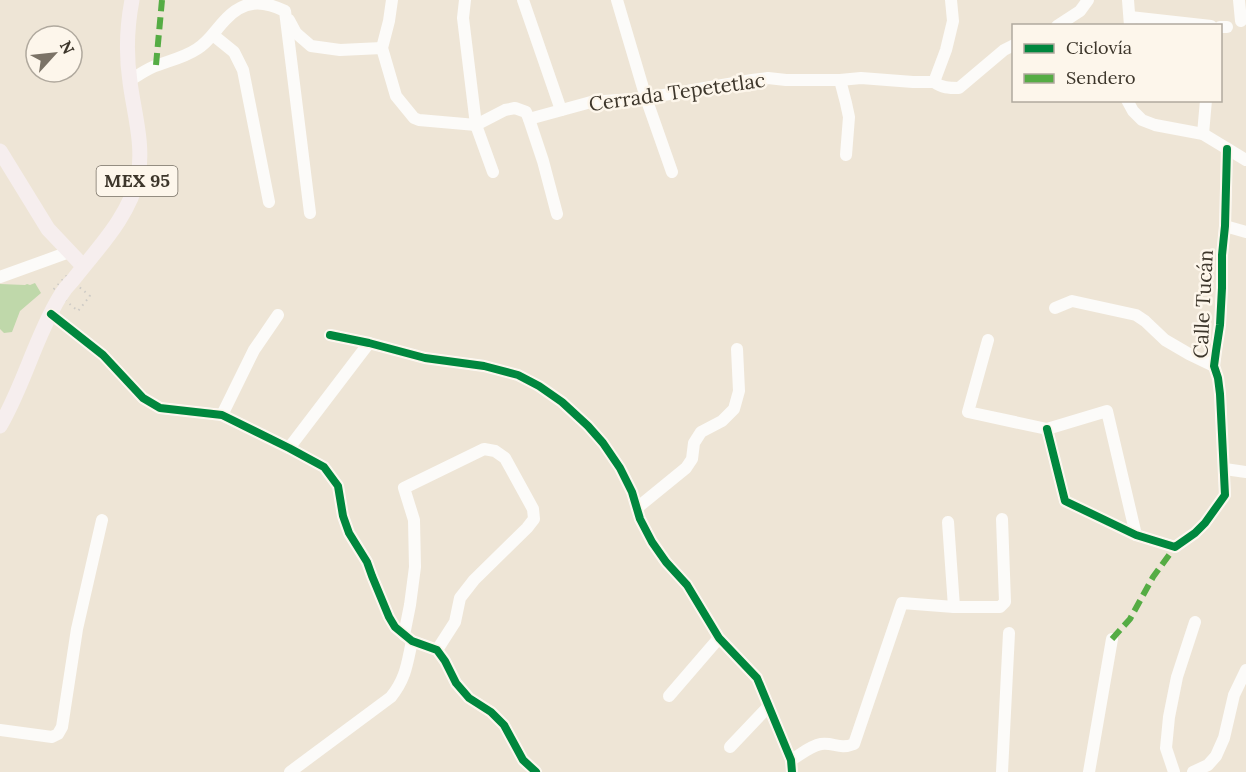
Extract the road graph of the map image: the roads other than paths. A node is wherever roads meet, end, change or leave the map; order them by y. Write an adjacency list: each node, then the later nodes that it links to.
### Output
1 (132, 0): 18 (main road, MEX 95)
2 (392, 0): 17 (street)
3 (465, 0): 26 (street)
4 (524, 0): 24 (street)
5 (617, 0): 21 (street)
6 (951, 0): 20 (street)
7 (1088, 0): 13 (street)
8 (1128, 0): 11 (street)
9 (1239, 0): 12 (street)
10 (285, 11): 15 (street); 17 (street); 35 (street)
11 (1130, 21): 14 (street)
12 (1241, 21)
13 (1060, 24)
14 (1179, 24)
15 (213, 35): 18 (street); 34 (street)
16 (1012, 46): 20 (street, Cerrada Tepetetlac)
17 (382, 48): 26 (street)
18 (130, 80): 40 (main road, MEX 95)
19 (840, 80): 20 (street, Cerrada Tepetetlac); 21 (street, Cerrada Tepetetlac); 30 (street)
20 (934, 82)
21 (646, 98): 24 (street, Cerrada Tepetetlac); 33 (street)
22 (1128, 102): 27 (street)
23 (1206, 102): 27 (street)
24 (561, 110): 25 (street, Cerrada Tepetetlac)
25 (529, 119): 26 (street); 36 (street)
26 (476, 125): 32 (street)
27 (1203, 134): 28 (street)
28 (1227, 149): 31 (street); 37 (street, Calle Tucán)
29 (0, 151): 39 (main road)
30 (846, 155)
31 (1246, 160)
32 (493, 172)
33 (672, 172)
34 (269, 202)
35 (310, 213)
36 (557, 214)
37 (1225, 226): 38 (street); 49 (street, Calle Tucán)
38 (1246, 232)
39 (69, 252): 40 (main road); 41 (street)
40 (83, 266): 43 (main road, MEX 95)
41 (0, 277)
42 (1055, 308): 49 (street)
43 (51, 314): 50 (street); 51 (main road, MEX 95)
44 (278, 315): 50 (street)
45 (330, 335): 47 (street)
46 (988, 340): 52 (street)
47 (369, 343): 53 (street); 56 (street)
48 (737, 349): 56 (street)
49 (1214, 366): 54 (street, Calle Tucán)
50 (222, 416): 53 (street)
51 (0, 426)
52 (1047, 429): 60 (street); 60 (street)
53 (289, 448): 64 (street)
54 (1225, 469): 55 (street); 60 (street, Calle Tucán)
55 (1246, 472)
56 (637, 508): 65 (street)
57 (1002, 519): 61 (street)
58 (102, 520): 71 (street)
59 (948, 522): 61 (street)
60 (1136, 535)
61 (954, 607): 73 (street)
62 (1194, 622): 78 (street)
63 (1009, 633): 76 (street)
64 (408, 638): 67 (street); 67 (street); 74 (street)
65 (719, 638): 69 (street); 70 (street)
66 (1112, 639): 77 (street)
67 (437, 650): 75 (street)
68 (1246, 670): 79 (street)
69 (669, 696)
70 (768, 707): 72 (street); 73 (street)
71 (0, 730)
72 (730, 747)
73 (791, 766)
74 (290, 772)
75 (536, 772)
76 (1002, 772)
77 (1089, 772)
78 (1174, 772)
79 (1193, 772)

